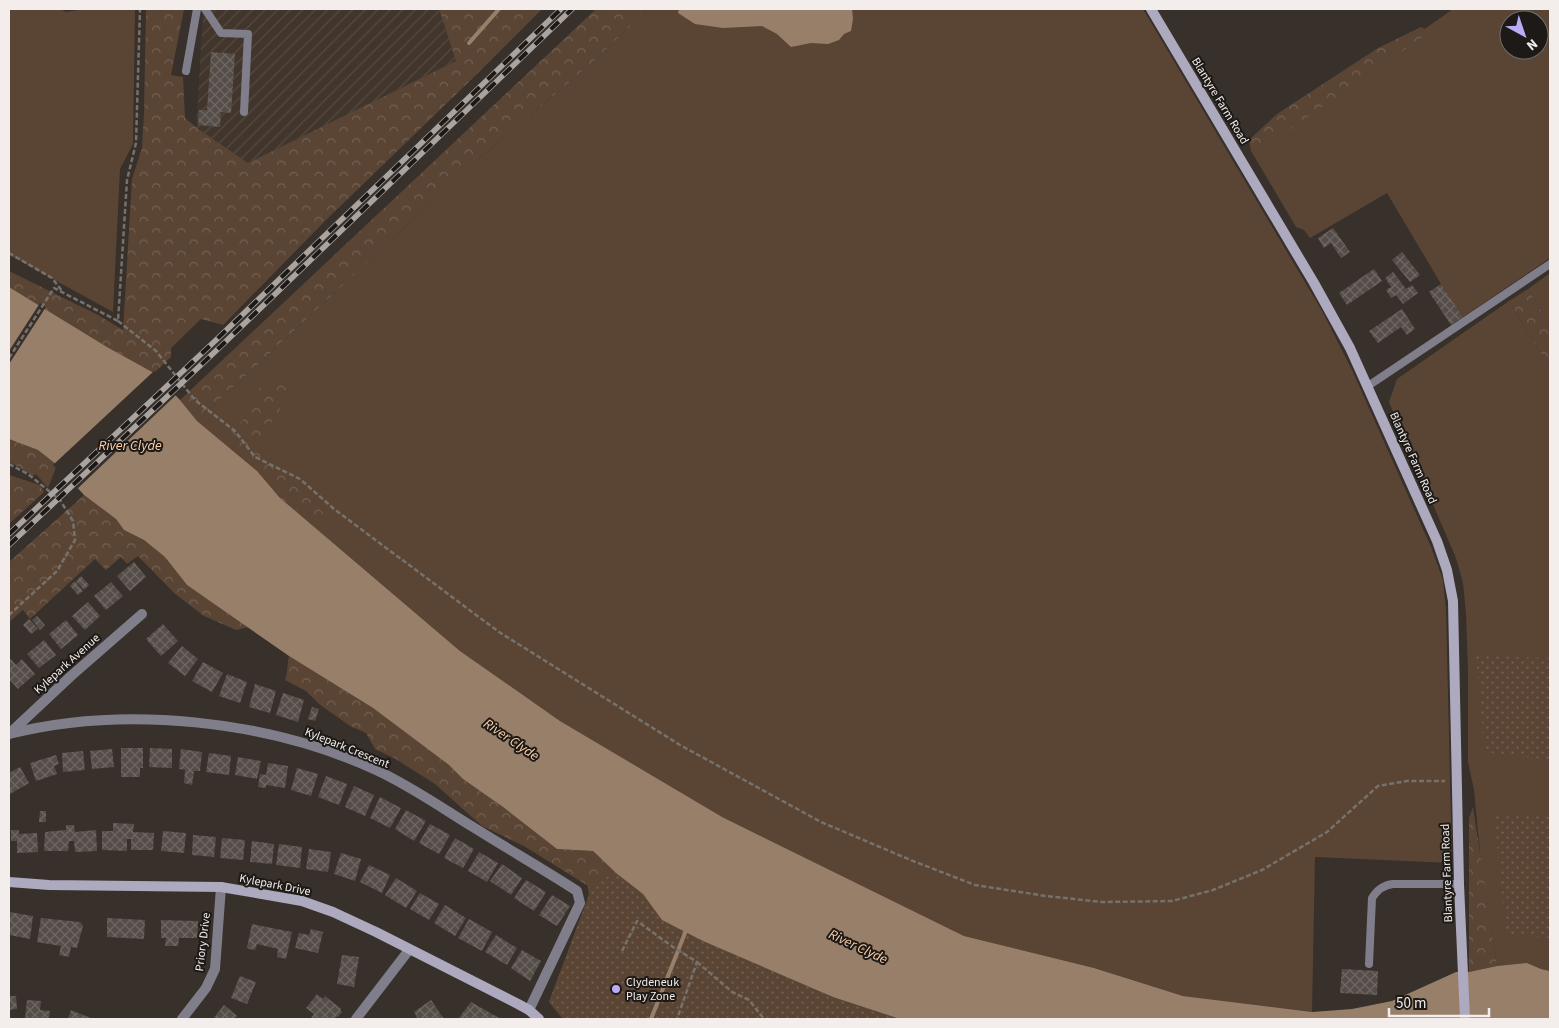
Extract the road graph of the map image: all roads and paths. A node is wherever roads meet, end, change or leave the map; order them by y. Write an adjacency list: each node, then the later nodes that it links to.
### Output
1 (140, 9): 10 (path)
2 (197, 9): 5 (lane)
3 (205, 9): 6 (lane)
4 (1151, 9): 12 (main road, Blantyre Farm Road)
5 (186, 71)
6 (244, 112)
7 (9, 253): 9 (path)
8 (1550, 264): 12 (lane)
9 (64, 293): 10 (path); 11 (path)
10 (118, 321): 17 (path)
11 (9, 358)
12 (1368, 386): 17 (main road, Blantyre Farm Road)
13 (9, 464): 15 (path)
14 (142, 614): 16 (street, Kylepark Avenue)
15 (9, 615)
16 (9, 734): 25 (street, Kylepark Crescent)
17 (1457, 780): 19 (main road, Blantyre Farm Road)
18 (9, 882): 20 (main road, Kylepark Drive)
19 (1459, 884): 24 (lane); 31 (main road, Blantyre Farm Road)
20 (221, 888): 21 (main road, Kylepark Drive); 26 (street, Priory Drive)
21 (409, 950): 25 (main road, Kylepark Drive); 27 (street)
22 (622, 951): 23 (path)
23 (697, 962): 29 (path); 30 (path)
24 (1369, 964)
25 (529, 1010): 28 (main road, Kylepark Drive)
26 (182, 1019)
27 (356, 1019)
28 (539, 1019)
29 (677, 1019)
30 (764, 1019)
31 (1465, 1019)

